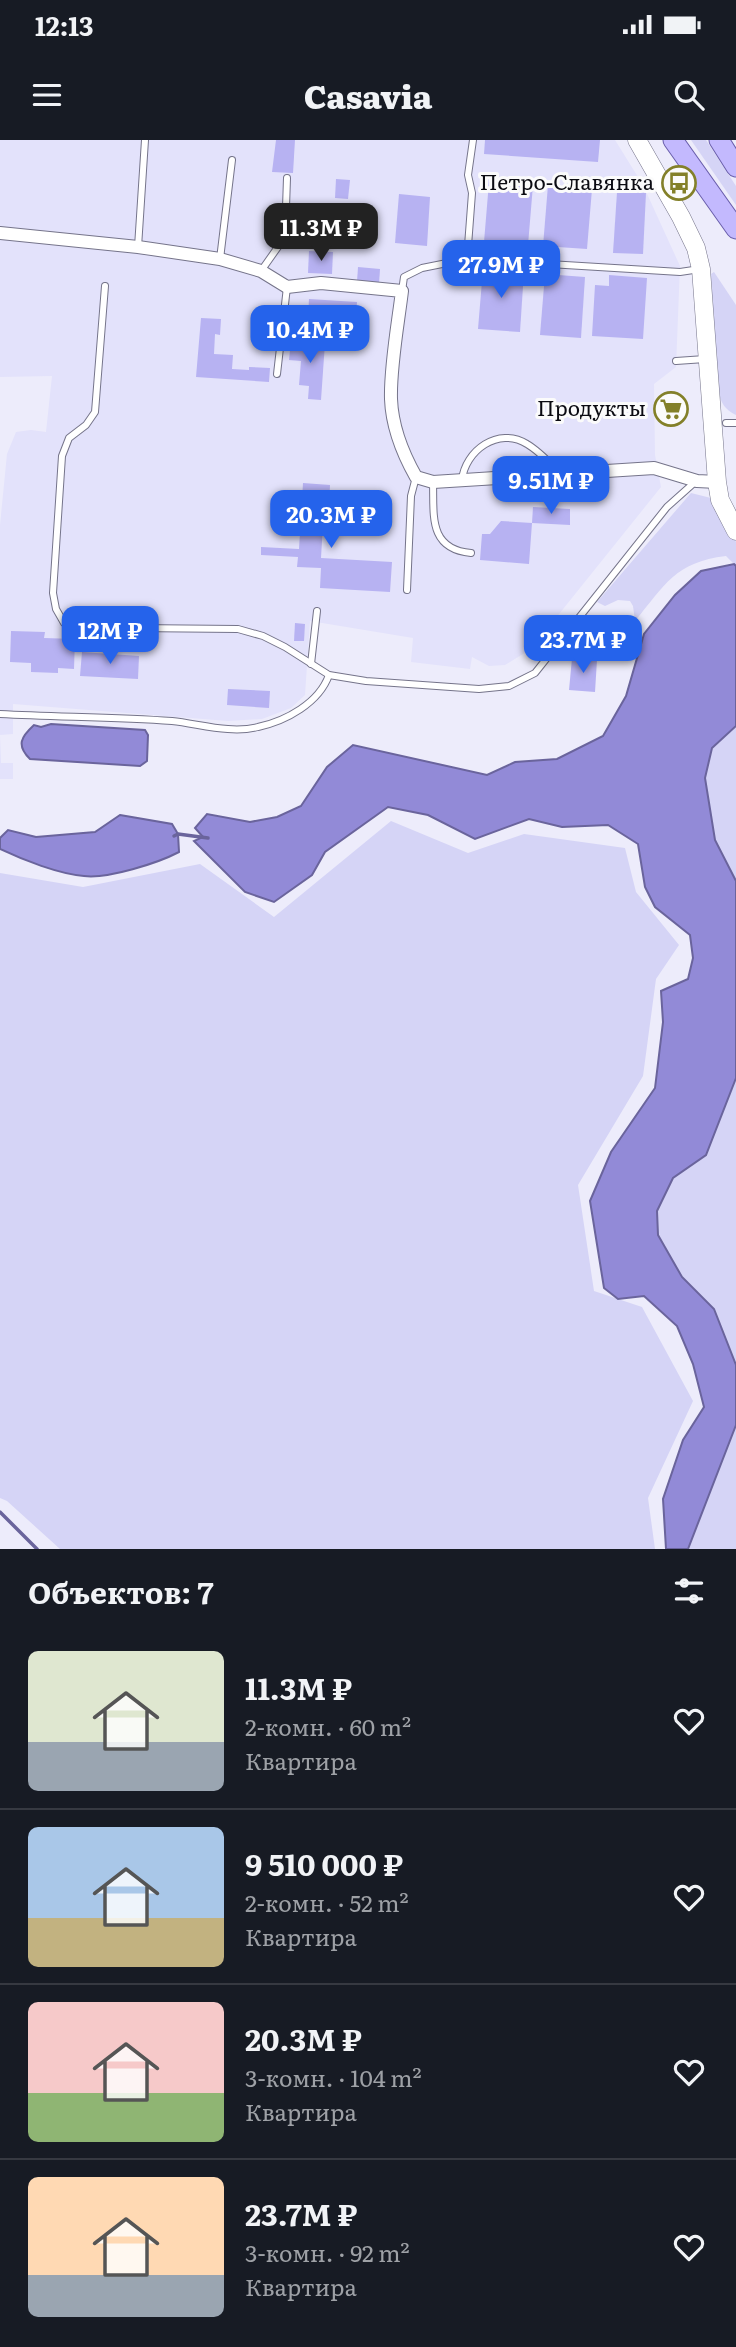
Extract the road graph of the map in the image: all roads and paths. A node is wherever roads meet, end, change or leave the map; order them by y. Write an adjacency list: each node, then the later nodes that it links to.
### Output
1 (145, 140): 11 (lane)
2 (473, 140): 13 (lane)
3 (637, 140): 14 (street)
4 (673, 140): 9 (main road)
5 (719, 140): 7 (main road)
6 (232, 160): 12 (lane)
7 (736, 167)
8 (287, 178): 15 (lane)
9 (736, 229)
10 (0, 233): 11 (street)
11 (138, 247): 12 (street)
12 (220, 259): 15 (street)
13 (467, 259): 14 (lane); 18 (lane)
14 (701, 269): 19 (street)
15 (261, 271): 17 (street)
16 (105, 286): 34 (lane)
17 (287, 287): 18 (street); 21 (lane)
18 (402, 290): 25 (street)
19 (707, 359): 20 (lane); 23 (street)
20 (676, 361)
21 (277, 374)
22 (736, 423): 23 (lane)
23 (719, 424): 29 (street)
24 (560, 473): 26 (street); 26 (lane); 27 (street)
25 (416, 477): 28 (street); 32 (lane)
26 (461, 480): 28 (street)
27 (697, 481): 29 (street); 35 (lane)
28 (433, 482): 31 (lane)
29 (718, 482): 30 (street)
30 (736, 531)
31 (471, 553)
32 (407, 590)
33 (317, 611): 34 (lane)
34 (311, 664): 35 (lane)
35 (329, 676): 36 (lane)
36 (0, 714)

